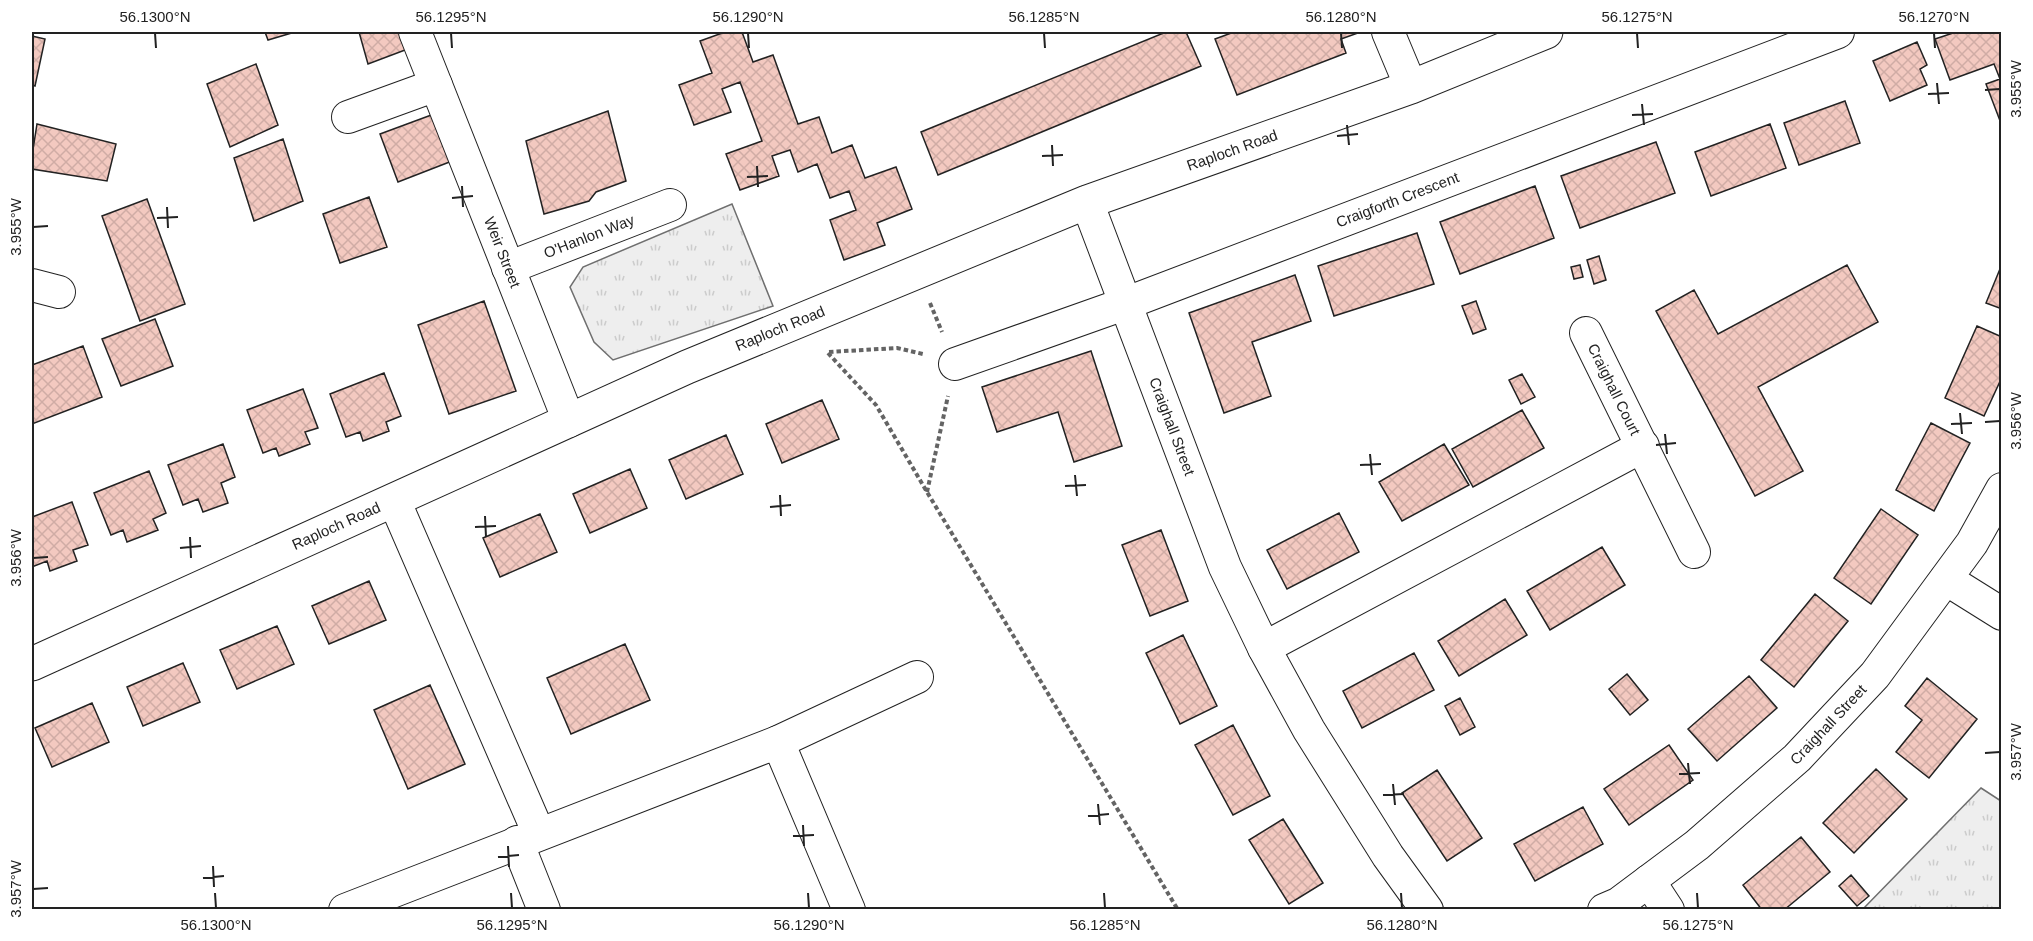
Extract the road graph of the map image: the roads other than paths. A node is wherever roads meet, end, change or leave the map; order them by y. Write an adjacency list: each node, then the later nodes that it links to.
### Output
1 (415, 32): 5 (street, Weir Street)
2 (1388, 32): 6 (street)
3 (1546, 32): 6 (street, Raploch Road)
4 (1839, 32): 11 (street, Craigforth Crescent)
5 (436, 84): 7 (street); 10 (street, Weir Street)
6 (1411, 87): 8 (street, Raploch Road)
7 (348, 117)
8 (1087, 202): 11 (street, Craighall Street); 14 (street, Raploch Road)
9 (669, 205): 10 (street, O'Hanlon Way)
10 (508, 268): 14 (street, Weir Street)
11 (1126, 303): 13 (street, Craigforth Crescent); 21 (street, Craighall Street)
12 (1586, 333): 15 (street, Craighall Court)
13 (955, 364)
14 (569, 421): 17 (street, Raploch Road)
15 (1643, 446): 18 (street, Craighall Court); 21 (street, Craighall Court)
16 (2001, 489): 19 (street, Craighall Street)
17 (394, 500): 22 (street, Raploch Road); 25 (street)
18 (1694, 552)
19 (1946, 579): 20 (street); 26 (street, Craighall Street)
20 (2001, 614)
21 (1264, 648): 30 (street, Craighall Street)
22 (32, 664)
23 (917, 677): 24 (street)
24 (778, 742): 25 (street); 29 (street)
25 (528, 838): 27 (street); 28 (street)
26 (1648, 881): 31 (street, Craighall Street); 32 (street)
27 (345, 909)
28 (544, 909)
29 (849, 909)
30 (1427, 909)
31 (1604, 909)
32 (1668, 909)

